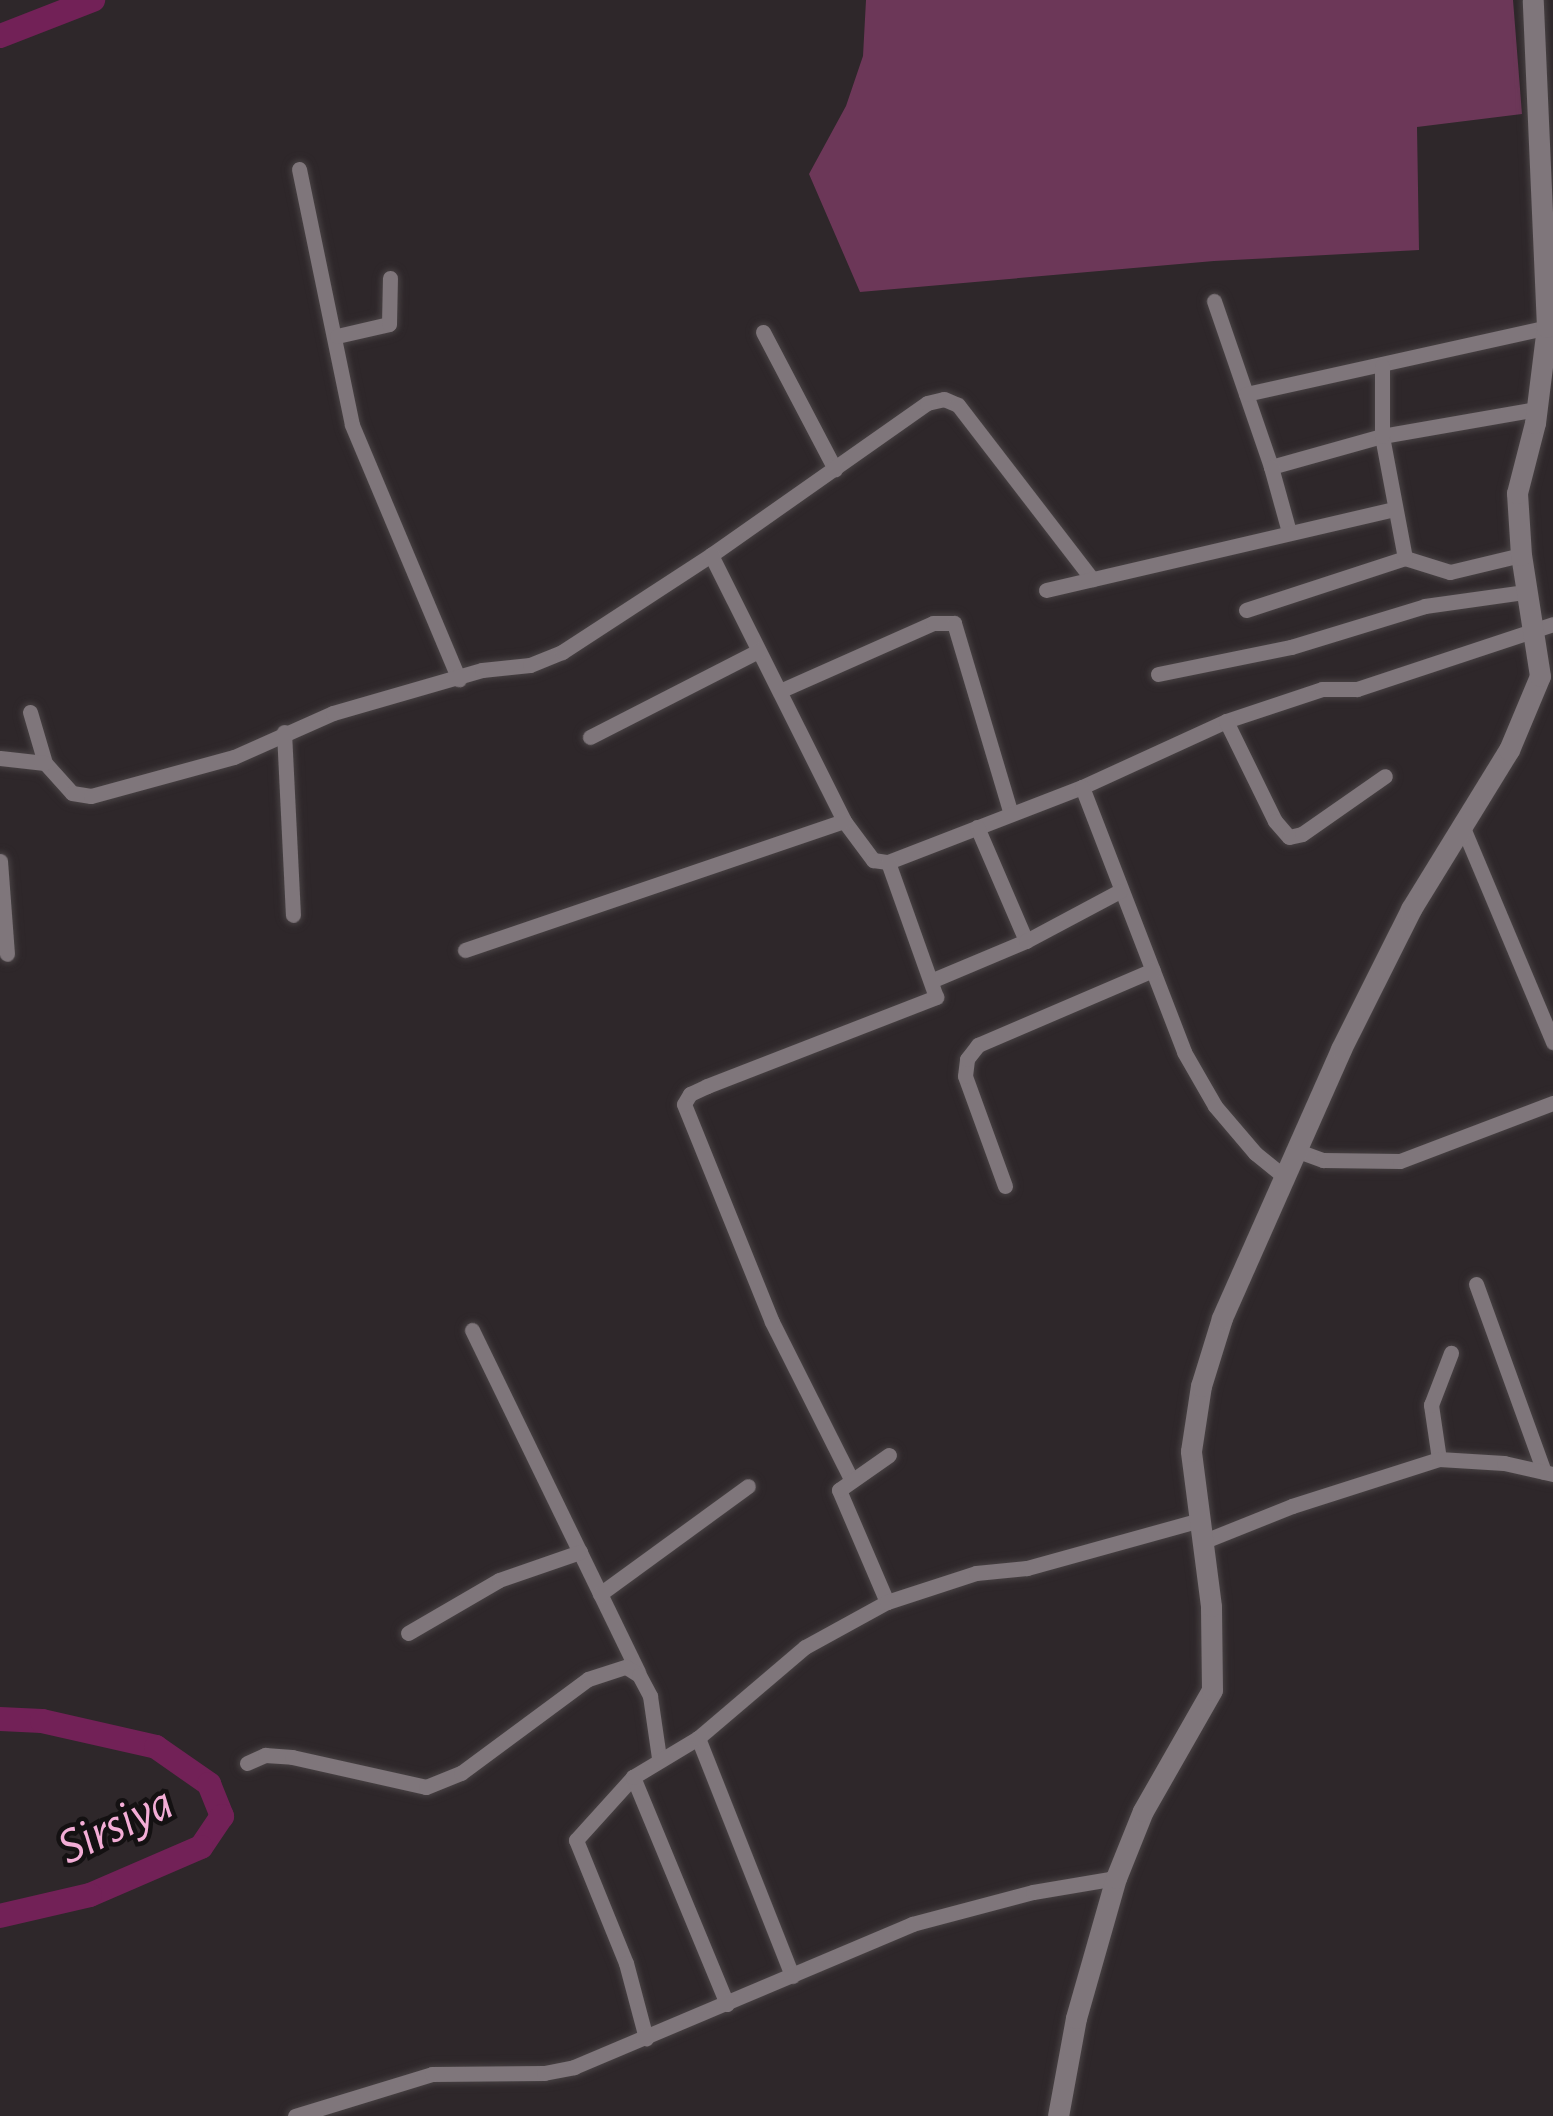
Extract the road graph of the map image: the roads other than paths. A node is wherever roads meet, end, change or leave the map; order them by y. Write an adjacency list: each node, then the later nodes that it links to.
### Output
1 (1533, 0): 5 (street)
2 (299, 169): 7 (street)
3 (390, 278): 7 (street)
4 (1214, 301): 9 (street)
5 (1547, 327): 8 (street); 10 (street)
6 (764, 332): 13 (street)
7 (337, 336): 26 (street)
8 (1382, 366): 9 (street); 11 (street)
9 (1246, 394): 12 (street)
10 (1537, 409): 11 (street); 17 (street)
11 (1382, 436): 12 (street); 14 (street)
12 (1271, 466): 15 (street)
13 (835, 469): 16 (street); 19 (street)
14 (1394, 509): 15 (street); 18 (street)
15 (1289, 532): 19 (street)
16 (711, 555): 24 (street); 26 (street)
17 (1521, 555): 18 (street); 21 (street)
18 (1406, 558): 22 (street)
19 (1092, 579): 20 (street)
20 (1046, 590)
21 (1525, 592): 23 (street); 25 (street)
22 (1246, 610)
23 (1543, 626): 29 (street); 38 (street)
24 (758, 651): 27 (street); 31 (street)
25 (1158, 674)
26 (459, 679): 30 (street)
27 (782, 690): 36 (street); 37 (street)
28 (30, 712): 33 (street)
29 (1226, 721): 34 (street); 35 (street)
30 (284, 731): 33 (street); 43 (street)
31 (590, 737)
32 (0, 758): 33 (street)
33 (45, 764)
34 (1385, 776)
35 (1082, 787): 36 (street); 42 (street)
36 (1011, 814): 39 (street)
37 (844, 821): 41 (street); 45 (street)
38 (1461, 823): 49 (street); 51 (street)
39 (977, 827): 41 (street); 44 (street)
40 (0, 861): 46 (street)
41 (888, 862): 48 (street)
42 (1120, 891): 44 (street); 47 (street)
43 (293, 915)
44 (1026, 941): 48 (street)
45 (465, 950)
46 (7, 954)
47 (1153, 970): 52 (street); 53 (street)
48 (933, 980): 60 (street)
49 (1553, 1042)
50 (1553, 1103): 51 (street)
51 (1298, 1150): 52 (street)
52 (1286, 1178): 62 (street)
53 (1005, 1186)
54 (1476, 1284): 59 (street)
55 (472, 1330): 63 (street)
56 (1450, 1353): 58 (street)
57 (889, 1455): 60 (street)
58 (1439, 1460): 59 (street); 62 (street)
59 (1548, 1473)
60 (851, 1479): 65 (street)
61 (748, 1486): 64 (street)
62 (1200, 1532): 65 (street); 72 (street)
63 (580, 1552): 64 (street); 66 (street)
64 (600, 1594): 67 (street)
65 (887, 1602): 68 (street)
66 (408, 1633)
67 (639, 1675): 69 (street); 70 (street)
68 (698, 1738): 69 (street); 73 (street)
69 (659, 1758): 71 (street)
70 (247, 1763)
71 (633, 1778): 74 (street); 75 (street)
72 (1116, 1879): 73 (street); 77 (street)
73 (792, 1976): 74 (street)
74 (727, 2004): 75 (street)
75 (646, 2038): 76 (street)
76 (295, 2116)
77 (1058, 2116)

